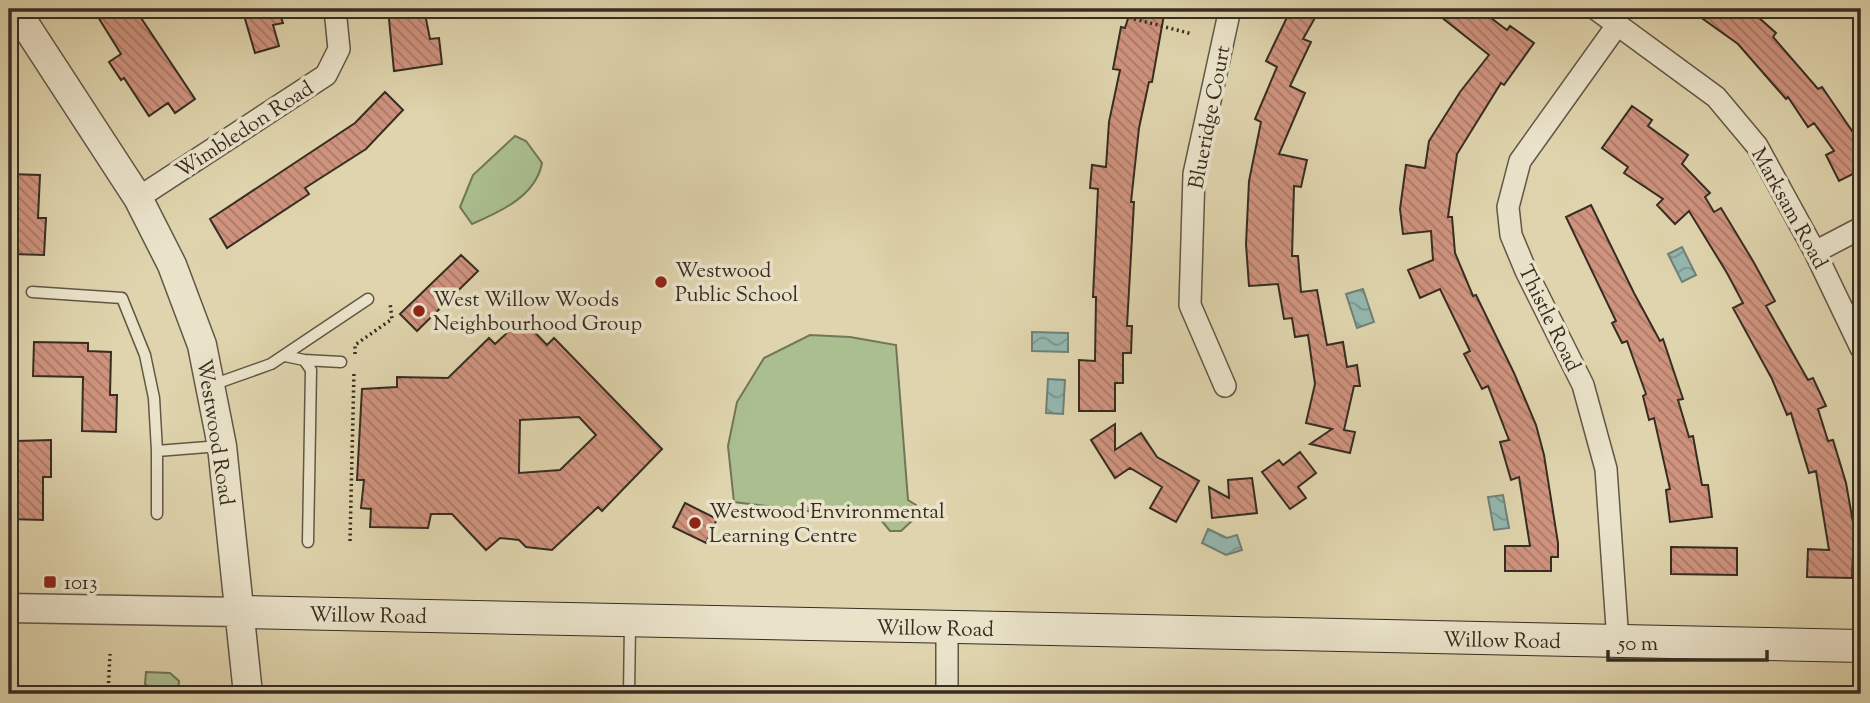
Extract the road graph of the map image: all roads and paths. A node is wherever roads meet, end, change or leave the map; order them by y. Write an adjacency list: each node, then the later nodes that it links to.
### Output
1 (15, 9): 8 (street, Westwood Road)
2 (335, 9): 8 (street, Wimbledon Road)
3 (1097, 9): 7 (path)
4 (1230, 9): 19 (street, Blueridge Court)
5 (1596, 9): 6 (street, Marksam Road)
6 (1618, 24): 10 (street, Marksam Road); 29 (street, Thistle Road)
7 (1192, 34)
8 (138, 198): 18 (street, Westwood Road)
9 (1861, 228): 10 (street)
10 (1815, 252): 14 (street, Marksam Road)
11 (32, 292): 21 (lane)
12 (368, 299): 15 (lane)
13 (390, 303): 23 (path)
14 (1861, 348)
15 (285, 356): 16 (lane); 18 (lane)
16 (304, 360): 17 (lane); 24 (lane)
17 (341, 362)
18 (212, 385): 20 (street, Westwood Road)
19 (1225, 386)
20 (222, 446): 21 (lane); 26 (street, Westwood Road)
21 (158, 451): 22 (lane)
22 (157, 514)
23 (349, 541)
24 (308, 542)
25 (9, 608): 26 (street, Willow Road)
26 (239, 612): 27 (main road, Willow Road); 33 (street, Westwood Road)
27 (630, 621): 28 (main road, Willow Road); 34 (lane)
28 (947, 628): 29 (main road, Willow Road); 35 (street)
29 (1618, 642): 30 (main road, Willow Road)
30 (1861, 646)
31 (110, 654): 32 (path)
32 (108, 694)
33 (248, 694)
34 (629, 694)
35 (947, 694)

